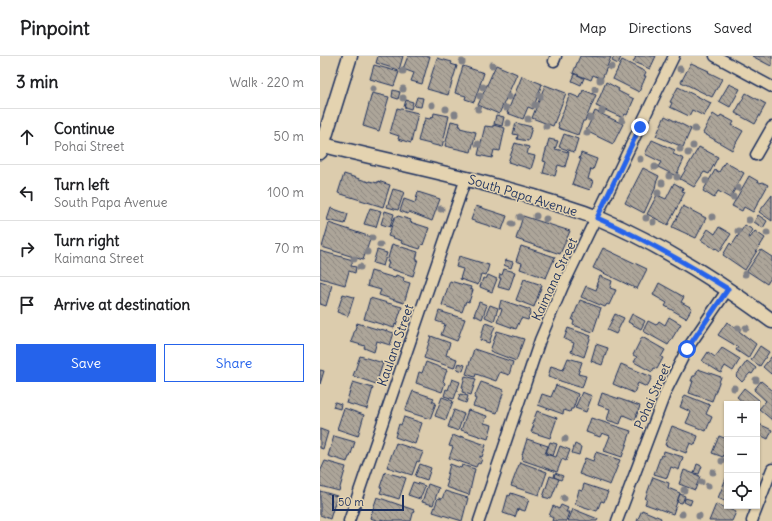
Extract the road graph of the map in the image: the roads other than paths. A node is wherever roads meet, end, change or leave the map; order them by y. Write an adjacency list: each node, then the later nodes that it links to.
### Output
1 (350, 56): 6 (street)
2 (674, 56): 9 (street, Kaimana Street)
3 (715, 56): 4 (street)
4 (772, 87)
5 (772, 127): 7 (street)
6 (321, 147): 8 (street, South Papa Avenue)
7 (756, 155)
8 (466, 178): 9 (street, South Papa Avenue); 13 (street, Kaulana Street)
9 (597, 218): 10 (street, South Papa Avenue); 14 (street, Kaimana Street)
10 (728, 289): 11 (street, South Papa Avenue); 15 (street, Pohai Street)
11 (772, 321)
12 (772, 469): 16 (street)
13 (349, 521)
14 (479, 521)
15 (617, 521)
16 (752, 521)

